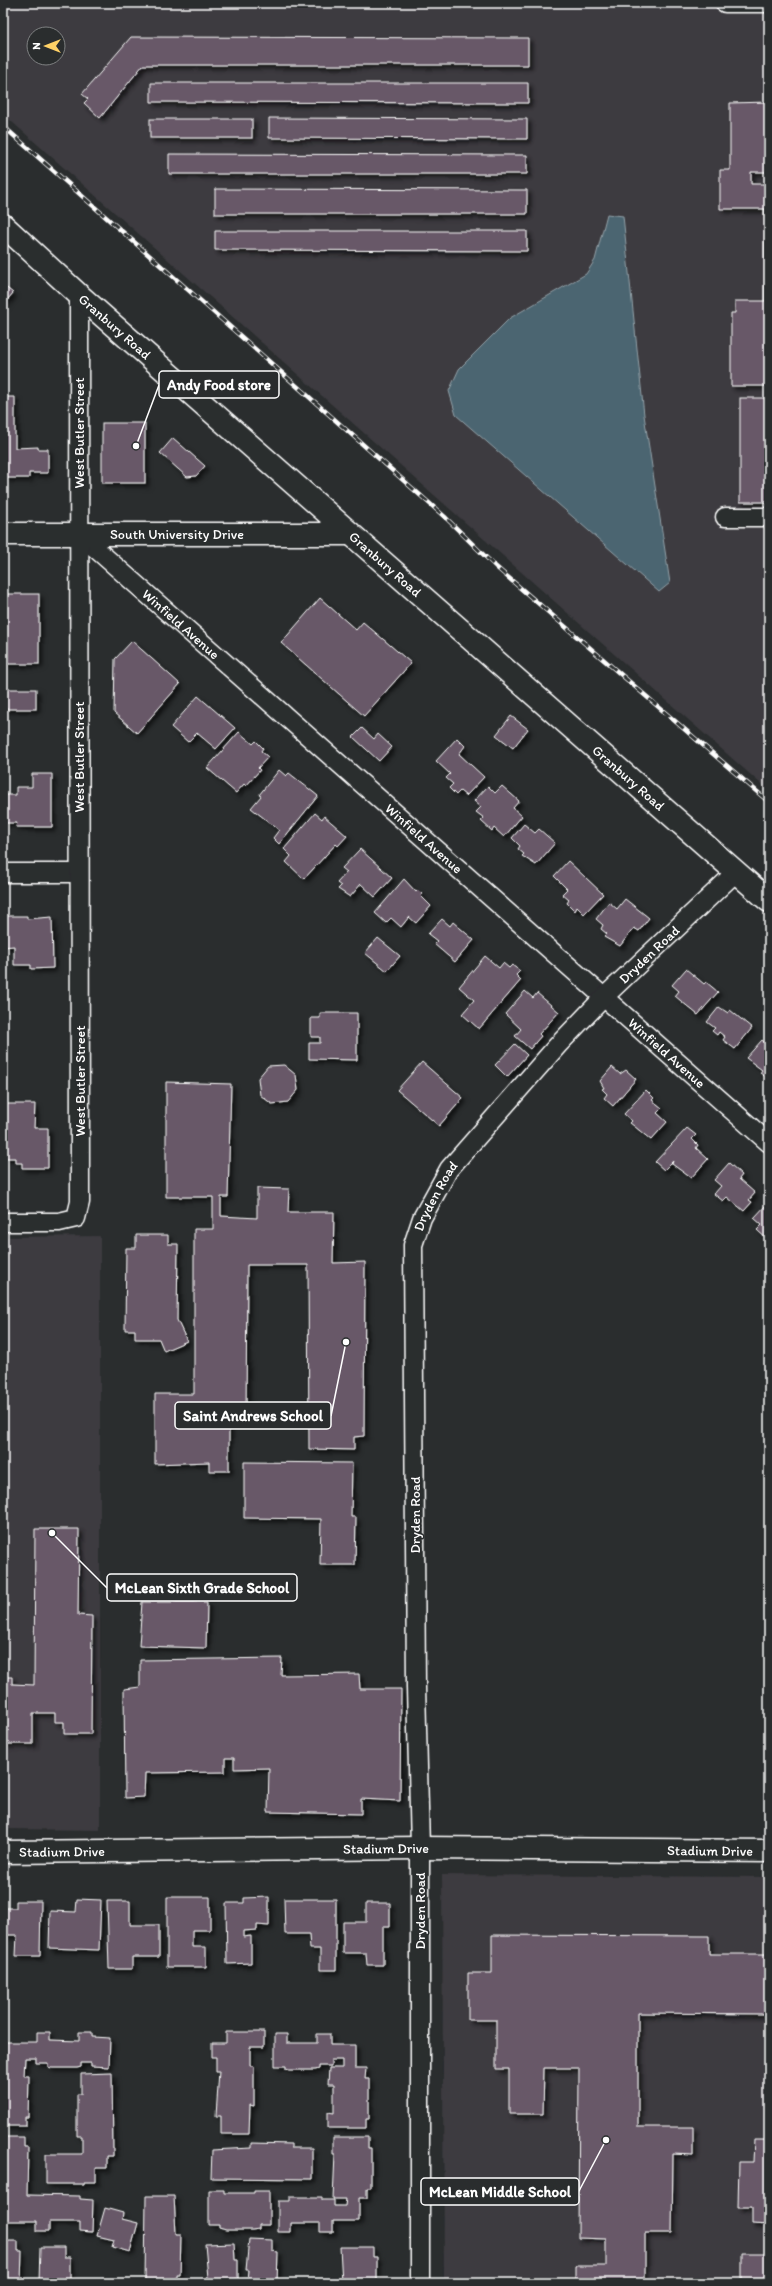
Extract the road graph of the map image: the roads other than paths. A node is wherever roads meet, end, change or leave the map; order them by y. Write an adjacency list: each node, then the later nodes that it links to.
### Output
1 (725, 3): 2 (street)
2 (769, 3)
3 (3, 226): 4 (street, Granbury Road)
4 (79, 295): 8 (street, West Butler Street); 9 (street, Granbury Road)
5 (725, 517): 6 (street)
6 (769, 517)
7 (3, 534): 8 (street, South University Drive)
8 (79, 534): 9 (street, South University Drive); 12 (street, West Butler Street); 14 (street, Winfield Avenue)
9 (351, 534): 10 (street, Granbury Road)
10 (736, 872): 13 (street, Granbury Road); 14 (street, Dryden Road)
11 (3, 873): 12 (street)
12 (79, 873): 16 (street, West Butler Street)
13 (769, 901)
14 (604, 997): 15 (street, Winfield Avenue); 17 (street, Dryden Road)
15 (769, 1143)
16 (3, 1222)
17 (420, 1848): 18 (street, Stadium Drive); 19 (street, Stadium Drive); 20 (street, Dryden Road)
18 (769, 1851)
19 (3, 1852)
20 (420, 2283)

